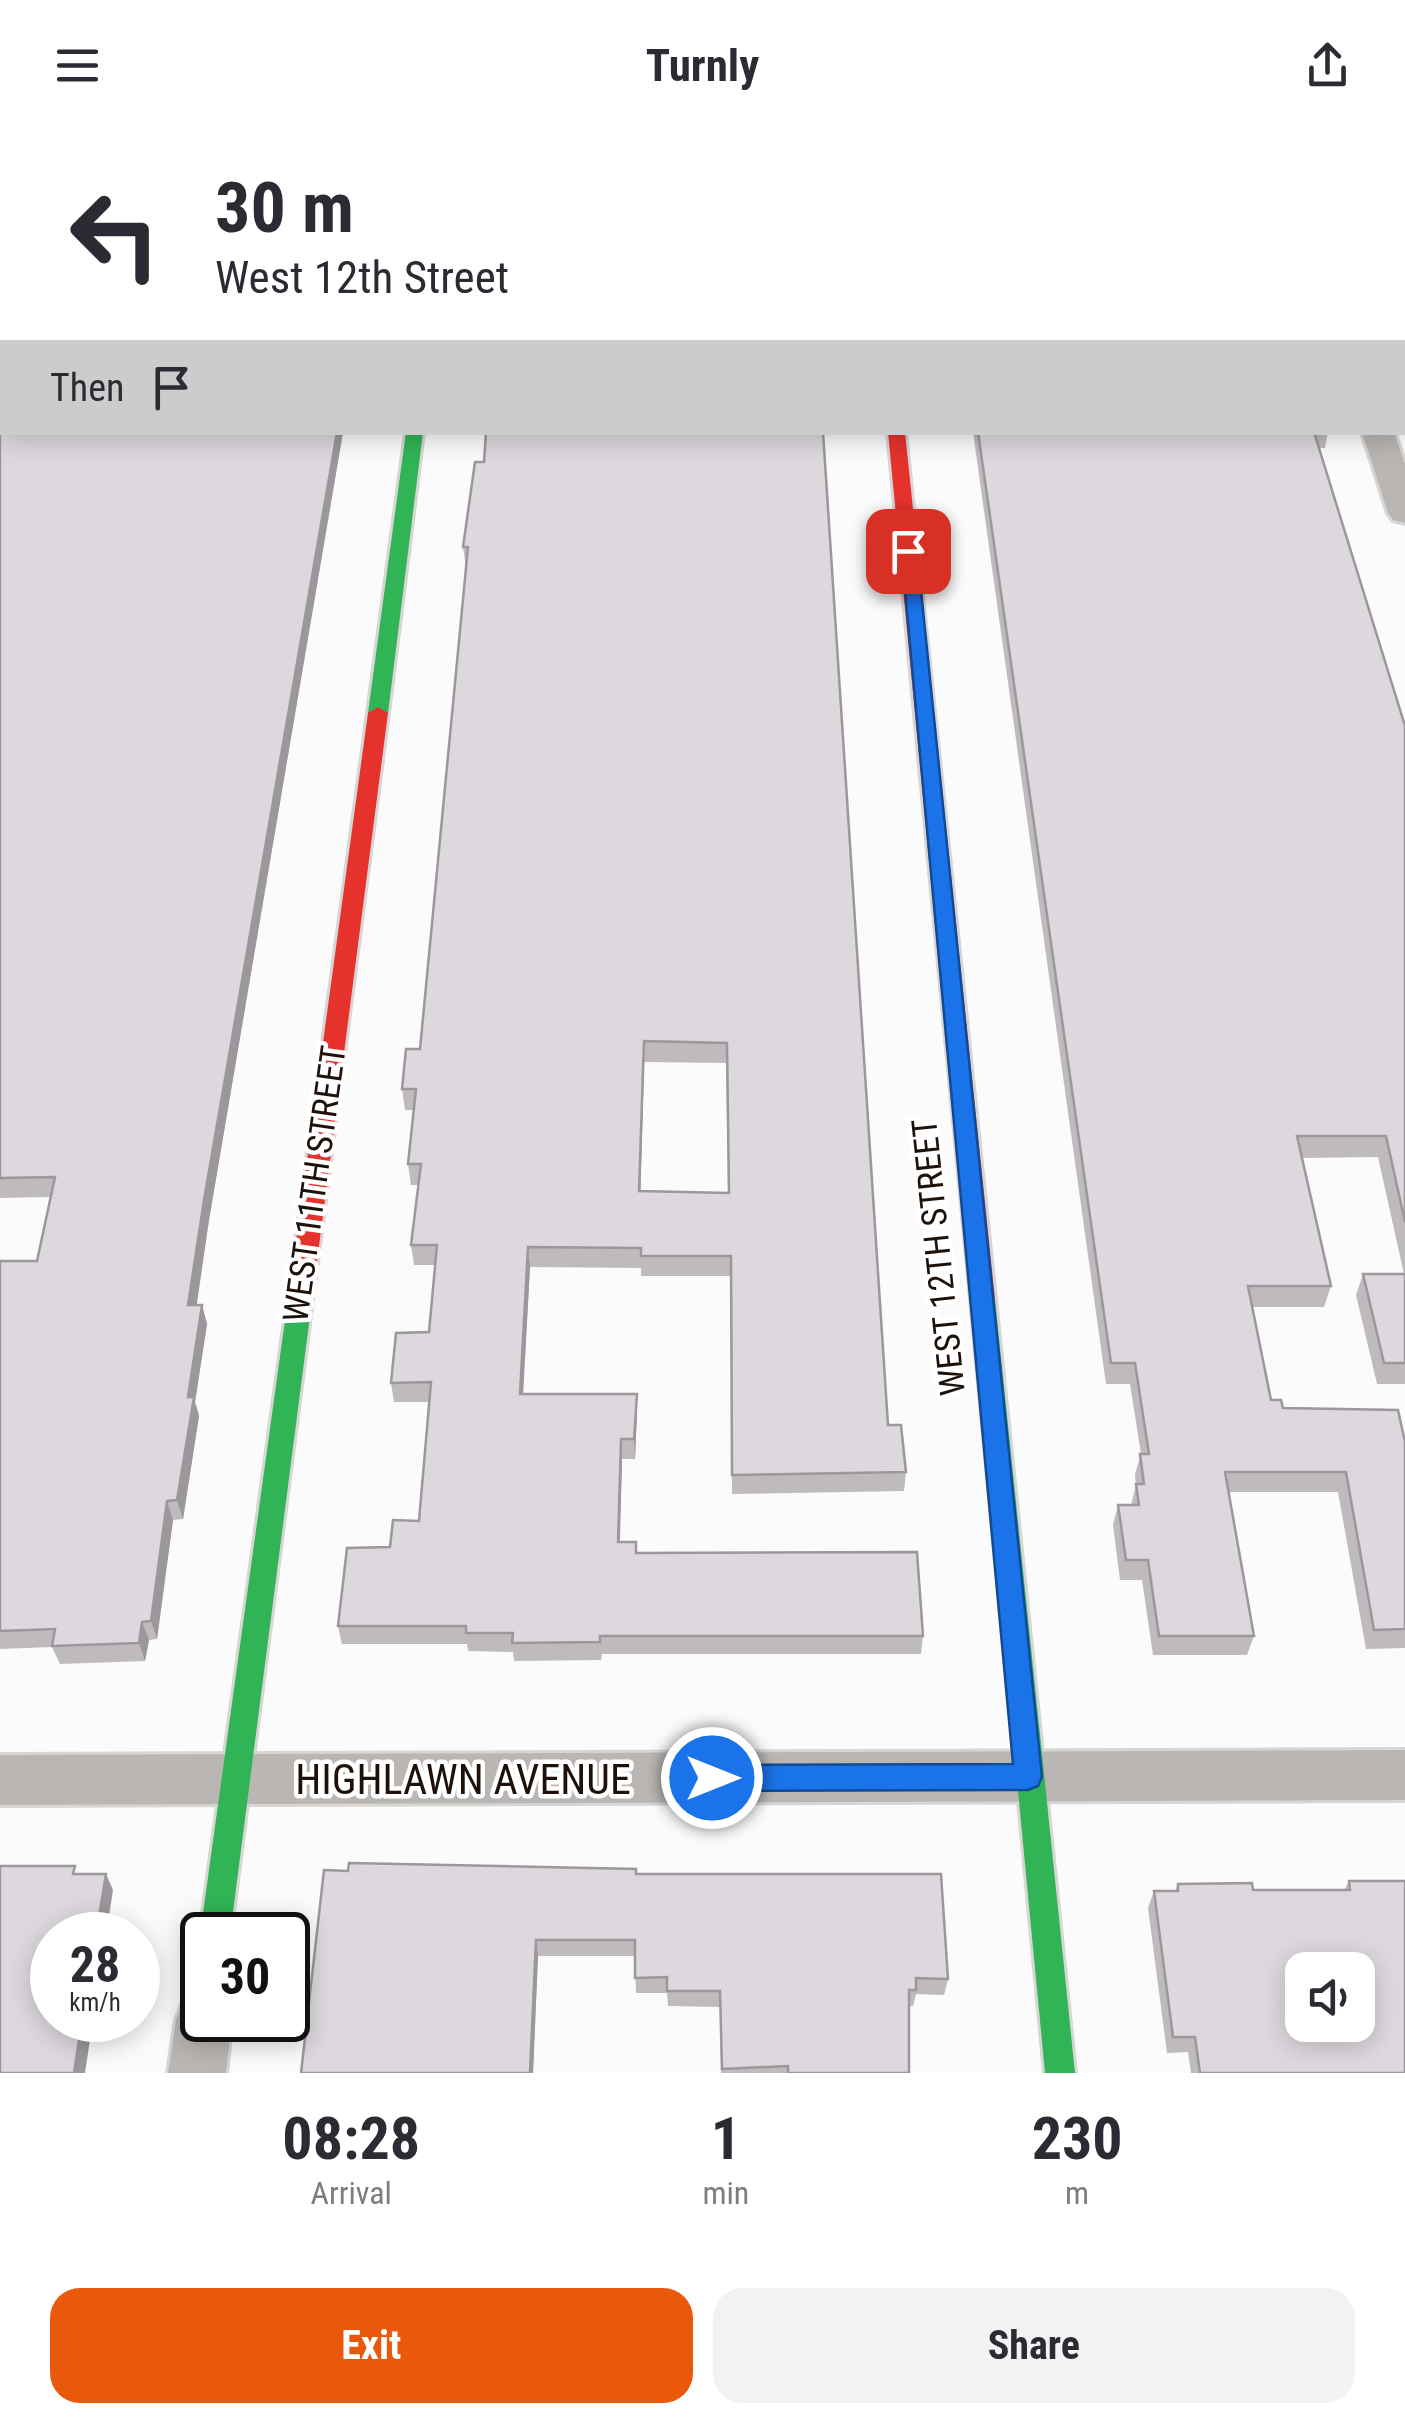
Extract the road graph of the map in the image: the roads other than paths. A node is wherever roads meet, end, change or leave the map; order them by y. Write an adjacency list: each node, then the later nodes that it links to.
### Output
1 (416, 435): 8 (street, WEST 11TH STREET)
2 (896, 435): 6 (street, WEST 12TH STREET)
3 (1379, 435): 4 (street)
4 (1405, 514)
5 (1405, 1775): 6 (street, HIGHLAWN AVENUE)
6 (1028, 1777): 8 (street, HIGHLAWN AVENUE); 12 (street, WEST 12TH STREET)
7 (0, 1780): 8 (street, HIGHLAWN AVENUE)
8 (235, 1780): 9 (street, WEST 11TH STREET)
9 (218, 1912)
10 (201, 2042): 11 (street)
11 (196, 2073)
12 (1060, 2073)

